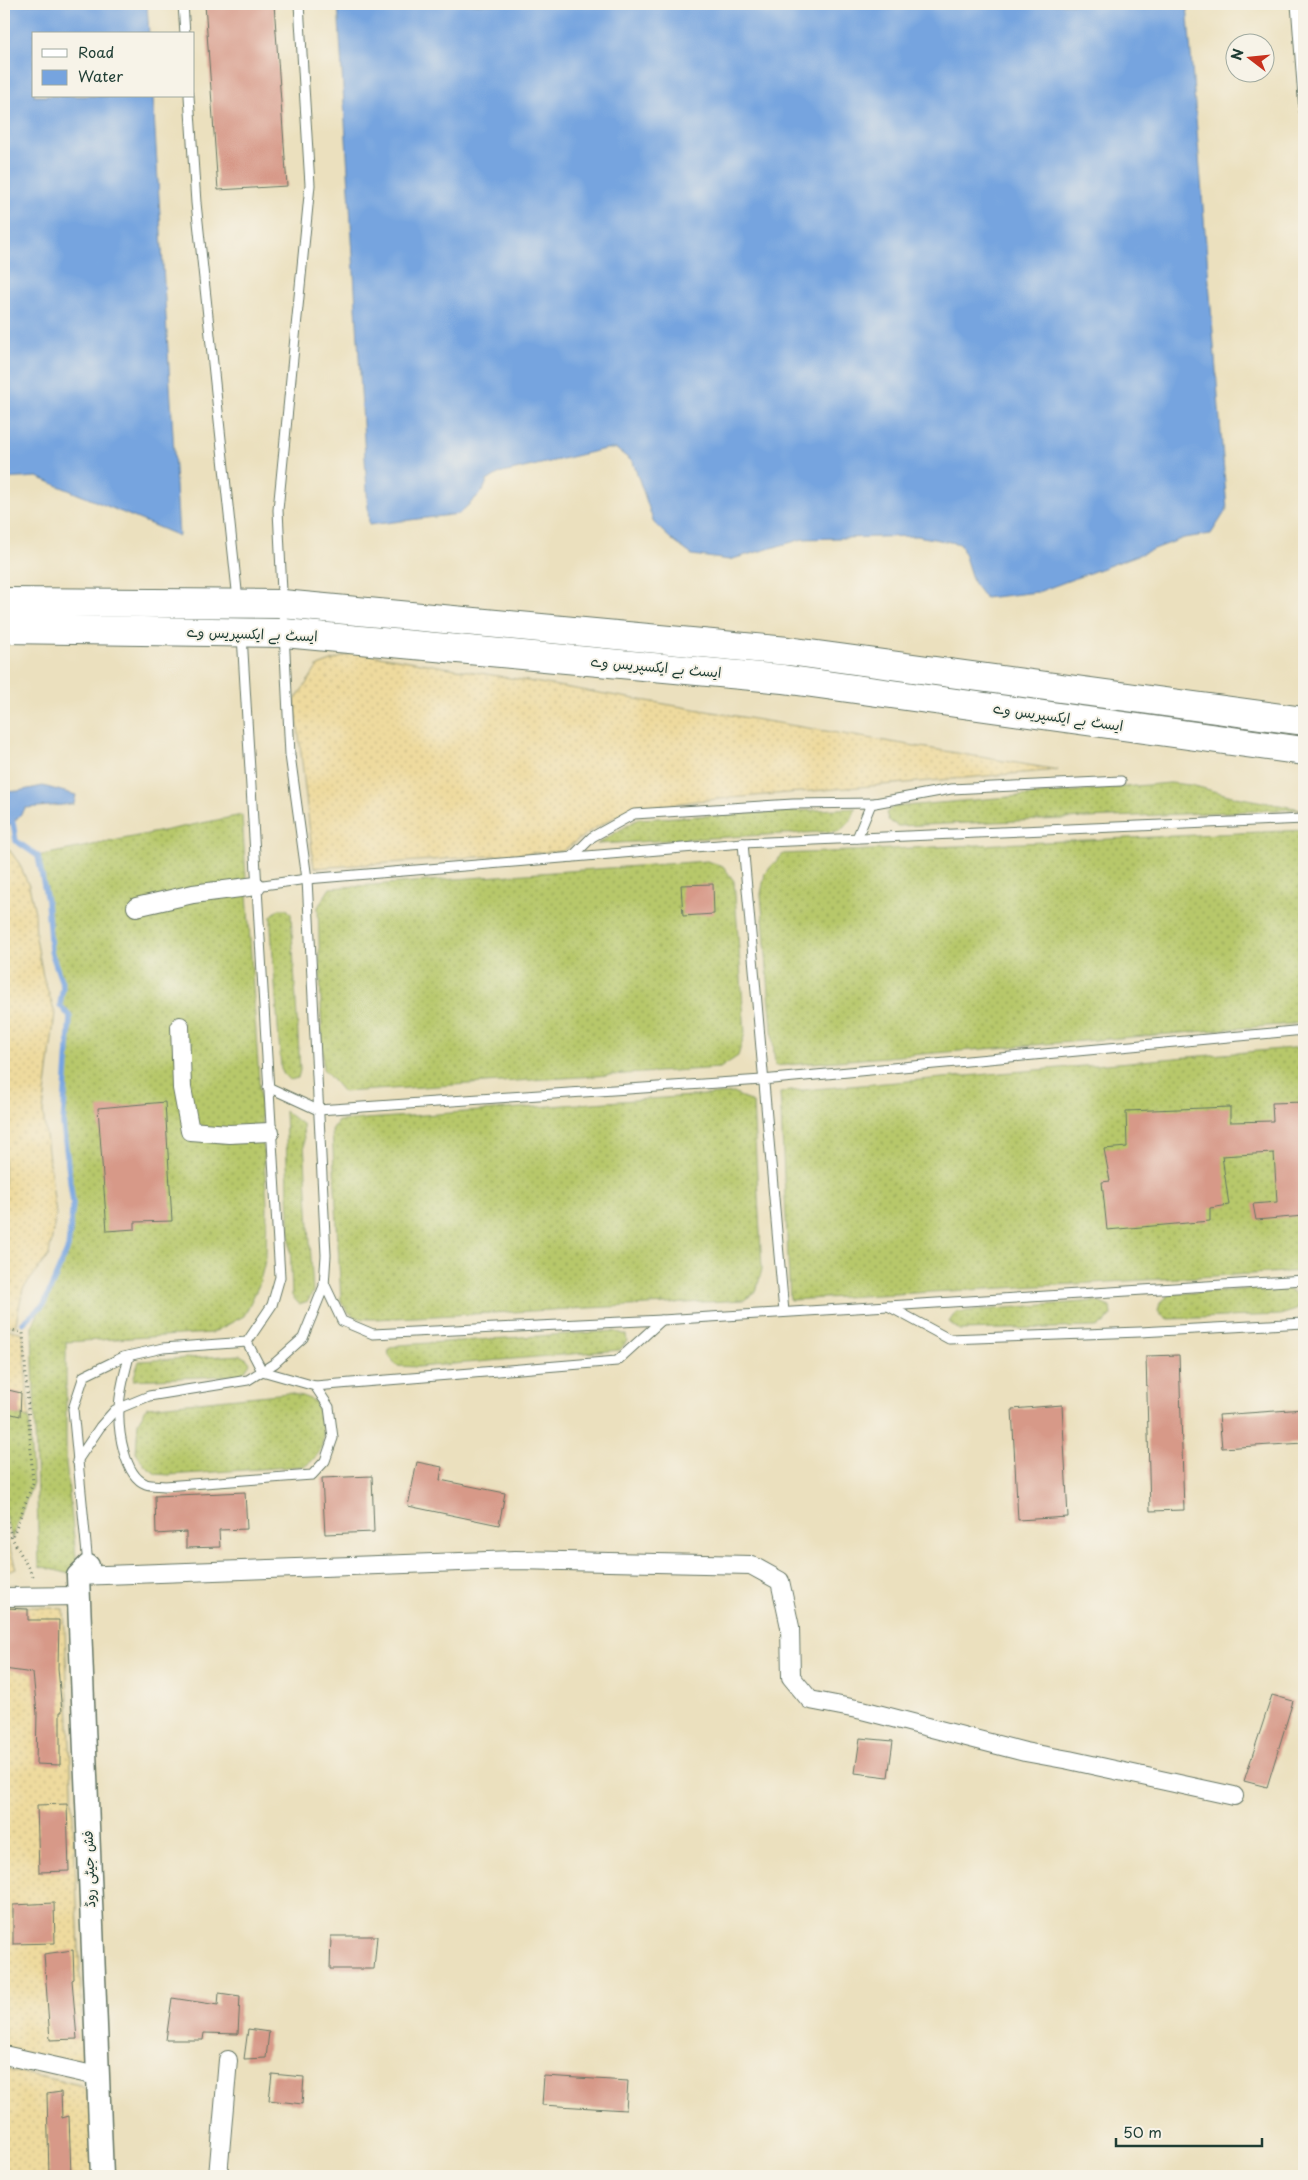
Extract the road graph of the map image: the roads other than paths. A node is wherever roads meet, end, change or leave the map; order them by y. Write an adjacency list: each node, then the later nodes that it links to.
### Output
1 (183, 4): 4 (lane)
2 (299, 4): 8 (lane)
3 (1296, 4): 6 (lane)
4 (185, 32)
5 (189, 98): 9 (lane)
6 (1304, 111)
7 (4, 602): 9 (main road, ایسٹ بے ایکسپریس وے)
8 (282, 604): 9 (main road, ایسٹ بے ایکسپریس وے); 11 (lane); 12 (main road, ایسٹ بے ایکسپریس وے)
9 (240, 619): 10 (main road, ایسٹ بے ایکسپریس وے); 11 (main road, ایسٹ بے ایکسپریس وے); 21 (lane)
10 (4, 629)
11 (284, 633): 13 (main road, ایسٹ بے ایکسپریس وے); 20 (lane)
12 (1304, 721)
13 (1304, 751)
14 (1121, 781): 15 (lane)
15 (875, 804): 17 (lane); 19 (lane)
16 (1304, 819): 17 (lane)
17 (857, 838): 18 (lane)
18 (743, 843): 19 (lane); 25 (lane)
19 (572, 857): 20 (lane)
20 (307, 879): 21 (lane); 27 (lane)
21 (256, 886): 22 (street); 26 (lane)
22 (136, 907)
23 (180, 1026): 28 (street)
24 (1304, 1030): 25 (lane)
25 (762, 1080): 27 (lane); 32 (lane)
26 (268, 1087): 27 (lane); 28 (lane)
27 (318, 1110): 30 (lane)
28 (270, 1132): 35 (lane)
29 (1304, 1280): 31 (lane)
30 (324, 1283): 33 (lane); 37 (lane)
31 (888, 1306): 32 (lane); 34 (lane)
32 (784, 1312): 33 (lane)
33 (662, 1320): 38 (lane)
34 (1304, 1323)
35 (246, 1342): 36 (lane); 37 (lane)
36 (128, 1356): 39 (lane); 40 (lane)
37 (262, 1371): 38 (lane); 39 (lane)
38 (315, 1386): 39 (lane)
39 (119, 1408): 40 (lane)
40 (77, 1461): 41 (lane)
41 (82, 1579): 42 (street); 43 (street); 46 (street, فش جیٹی روڈ)
42 (4, 1597)
43 (1234, 1796)
44 (4, 2055): 46 (street)
45 (228, 2060): 48 (street)
46 (96, 2076): 47 (street, فش جیٹی روڈ)
47 (105, 2176)
48 (218, 2176)

